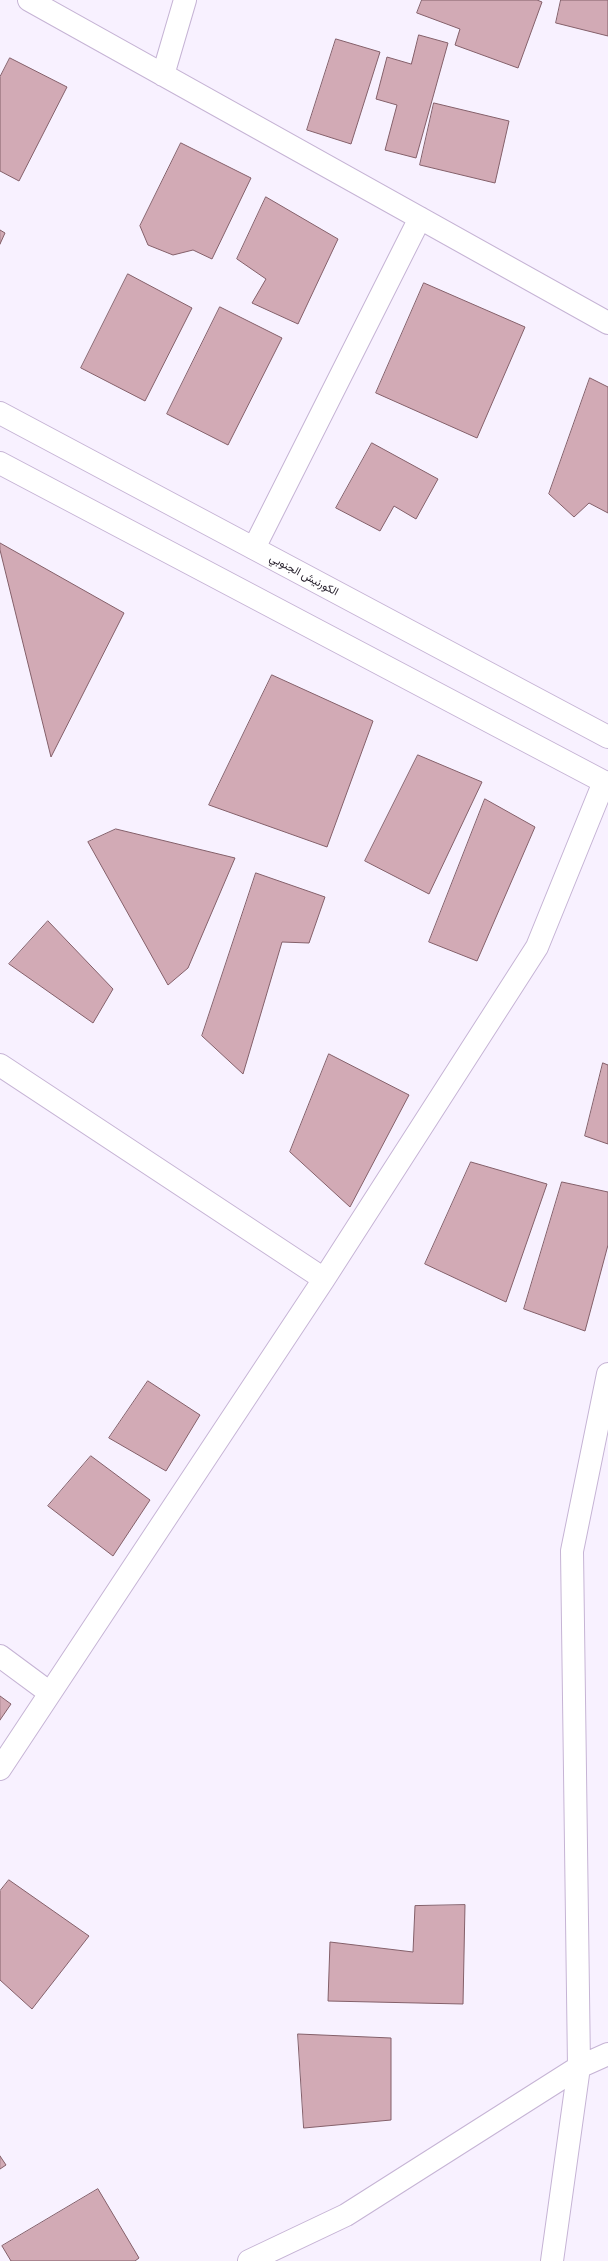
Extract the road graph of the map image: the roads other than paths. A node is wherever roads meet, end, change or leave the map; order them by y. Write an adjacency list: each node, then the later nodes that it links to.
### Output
1 (29, 0): 3 (street)
2 (185, 0): 3 (street)
3 (163, 75): 4 (street)
4 (420, 218): 5 (street); 8 (street)
5 (608, 323)
6 (0, 413): 8 (street, الكورنيش الجنوبي)
7 (0, 463): 10 (street)
8 (254, 548): 9 (street, الكورنيش الجنوبي)
9 (608, 737)
10 (606, 783): 12 (street)
11 (0, 1065): 12 (street)
12 (324, 1279): 15 (street)
13 (608, 1374): 18 (street)
14 (0, 1656): 15 (street)
15 (50, 1693): 16 (street)
16 (0, 1768)
17 (608, 2054): 18 (street)
18 (579, 2068): 19 (street); 20 (street)
19 (249, 2261)
20 (552, 2261)

